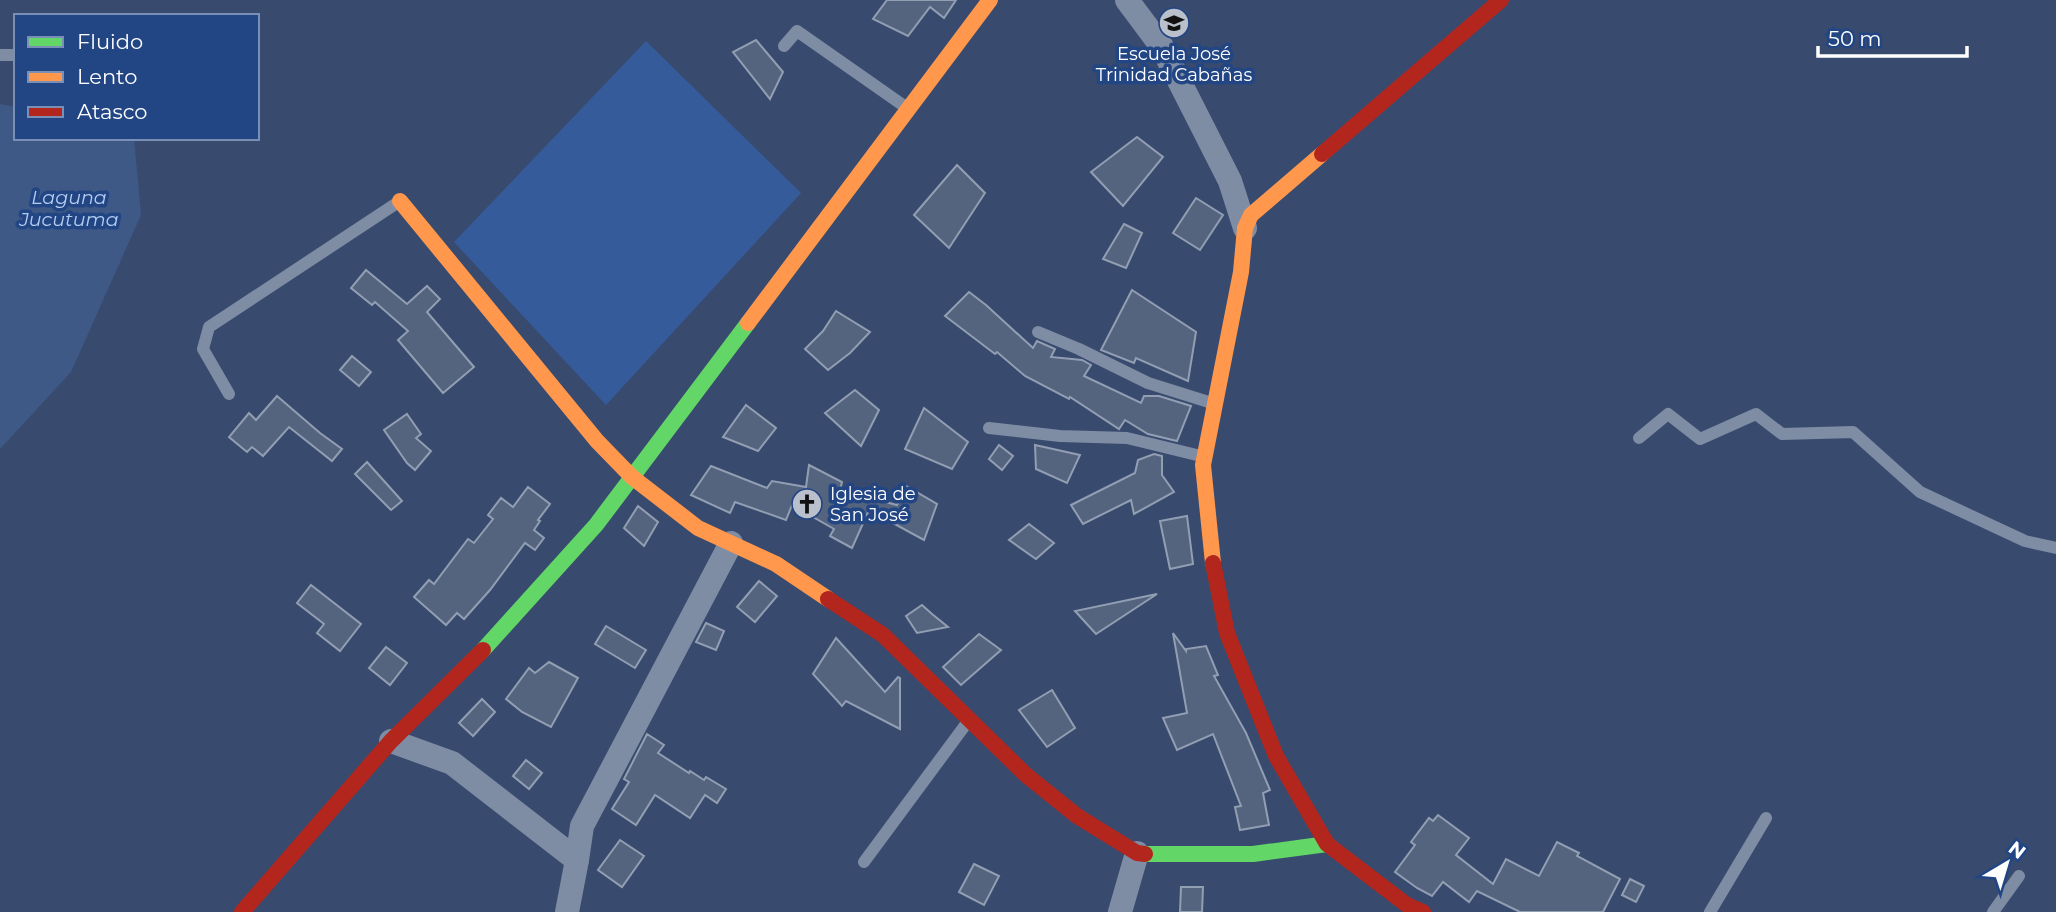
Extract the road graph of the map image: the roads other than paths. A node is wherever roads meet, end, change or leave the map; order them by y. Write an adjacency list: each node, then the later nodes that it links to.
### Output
1 (990, 0): 5 (street)
2 (1127, 0): 7 (street)
3 (1501, 0): 7 (street)
4 (784, 47): 5 (lane)
5 (908, 109): 14 (street)
6 (400, 201): 9 (lane); 14 (street)
7 (1245, 228): 10 (street)
8 (1038, 332): 10 (lane)
9 (229, 394)
10 (1215, 404): 13 (street)
11 (989, 428): 13 (lane)
12 (1639, 438): 16 (lane)
13 (1205, 457): 20 (street)
14 (632, 477): 15 (street); 18 (street)
15 (731, 543): 17 (street); 22 (street)
16 (2056, 548)
17 (970, 720): 21 (street); 23 (lane)
18 (391, 741): 22 (street); 25 (street)
19 (1766, 818): 29 (lane)
20 (1327, 844): 21 (street); 28 (street)
21 (1137, 853): 27 (street)
22 (577, 860): 26 (street)
23 (864, 862)
24 (2019, 876): 30 (lane)
25 (242, 912)
26 (567, 912)
27 (1119, 912)
28 (1423, 912)
29 (1710, 912)
30 (1993, 912)

